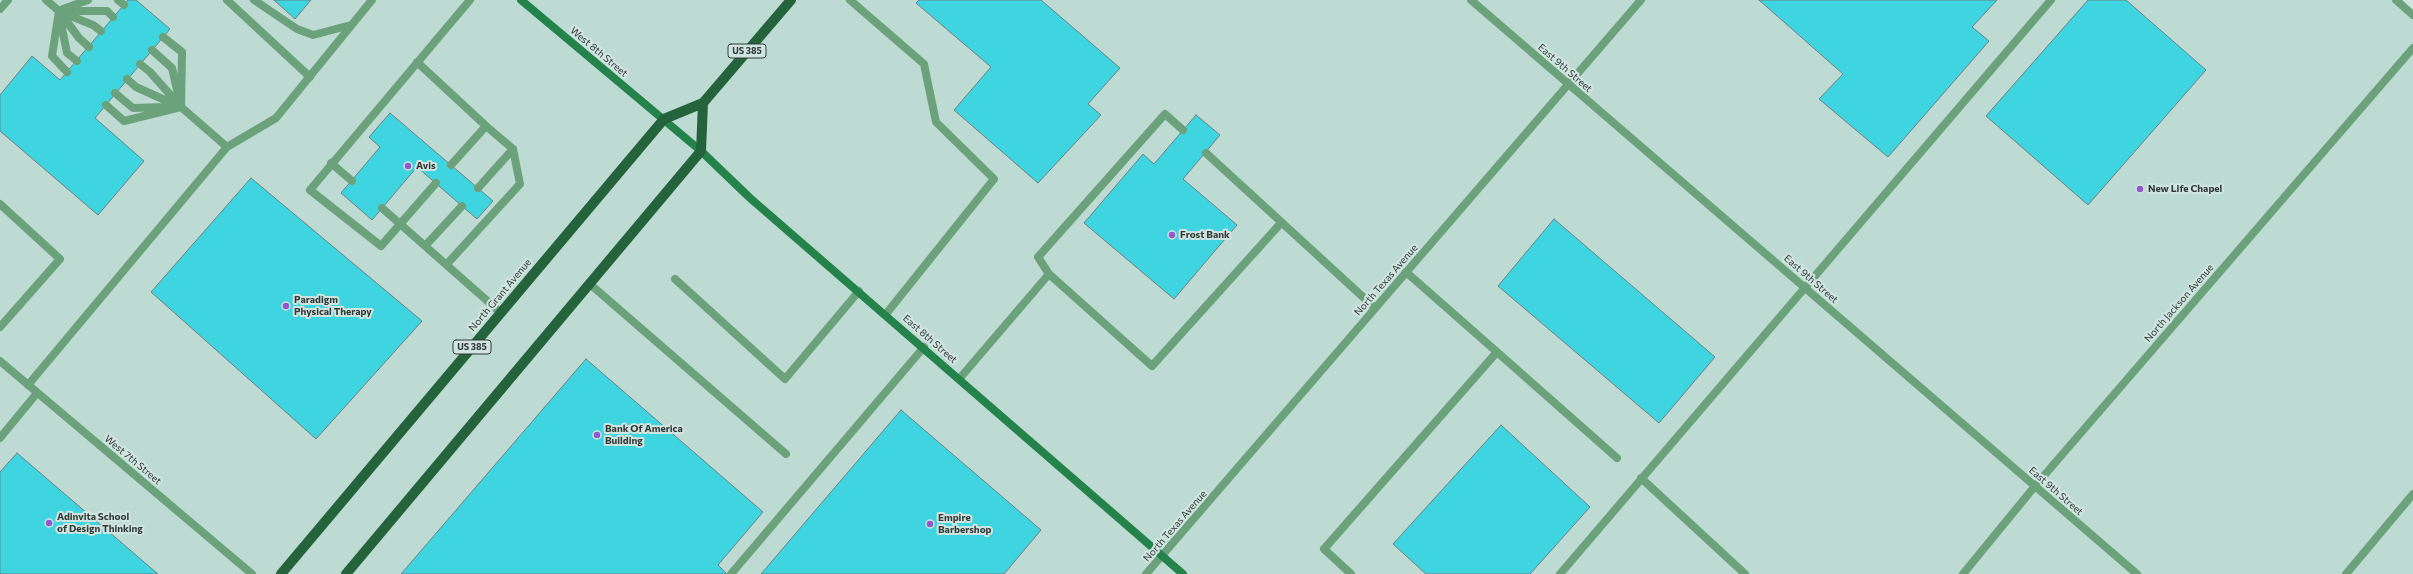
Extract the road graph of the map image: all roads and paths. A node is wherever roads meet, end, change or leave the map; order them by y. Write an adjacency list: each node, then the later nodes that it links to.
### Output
1 (8, 0): 15 (street)
2 (46, 0): 16 (street)
3 (88, 0): 16 (street)
4 (227, 0): 29 (street)
5 (254, 0): 19 (street)
6 (371, 0): 19 (street)
7 (470, 0): 26 (street)
8 (521, 0): 36 (main road, West 8th Street)
9 (791, 0): 33 (main road, North Grant Avenue / US 385)
10 (850, 0): 63 (street)
11 (1471, 0): 31 (street, East 9th Street)
12 (1641, 0): 31 (street, North Texas Avenue)
13 (2051, 0): 59 (street)
14 (2396, 0): 17 (street)
15 (0, 9)
16 (59, 11): 18 (street); 20 (street); 22 (street); 25 (street); 28 (street)
17 (2413, 15)
18 (114, 17)
19 (351, 24): 29 (street)
20 (101, 31)
21 (163, 37): 35 (street)
22 (89, 47)
23 (2413, 48): 75 (street, North Jackson Avenue)
24 (152, 50): 35 (street)
25 (76, 61)
26 (417, 62): 37 (street); 43 (street)
27 (140, 64): 35 (street)
28 (67, 72)
29 (310, 77): 39 (street)
30 (127, 79): 35 (street)
31 (1569, 84): 55 (street, North Texas Avenue); 59 (street, East 9th Street)
32 (115, 93): 35 (street)
33 (703, 102): 36 (main road, North Grant Avenue / US 385); 41 (main road)
34 (106, 105): 35 (street)
35 (181, 107): 39 (street)
36 (664, 119): 41 (main road, East 8th Street); 62 (main road, North Grant Avenue / US 385)
37 (486, 126): 40 (street); 44 (street)
38 (1183, 130): 56 (street)
39 (227, 147): 69 (street)
40 (513, 149): 47 (street); 54 (street)
41 (701, 151): 58 (main road); 60 (main road, East 8th Street)
42 (1206, 153): 52 (street)
43 (331, 163): 45 (street); 51 (street)
44 (451, 165)
45 (352, 181)
46 (436, 183): 51 (street)
47 (478, 188)
48 (0, 204): 64 (street)
49 (462, 206): 53 (street)
50 (382, 208): 51 (street)
51 (400, 223): 53 (street)
52 (1281, 223): 56 (street); 61 (street)
53 (425, 246): 54 (street)
54 (447, 264): 62 (street)
55 (1406, 272): 61 (street, North Texas Avenue); 66 (street)
56 (1049, 274): 68 (street)
57 (676, 279): 60 (street)
58 (591, 285): 72 (street); 80 (main road)
59 (1806, 288): 74 (street); 75 (street, East 9th Street)
60 (859, 291): 63 (main road, East 8th Street)
61 (1375, 308): 77 (street, North Texas Avenue)
62 (501, 313): 79 (main road, North Grant Avenue / US 385)
63 (886, 314): 65 (main road, East 8th Street)
64 (0, 327)
65 (924, 347): 68 (main road, East 8th Street); 81 (street)
66 (1497, 352): 73 (street); 84 (street)
67 (0, 361): 69 (street, West 7th Street)
68 (960, 378): 77 (main road, East 8th Street)
69 (28, 385): 70 (street, West 7th Street)
70 (37, 393): 71 (street); 78 (street, West 7th Street)
71 (0, 438)
72 (786, 454)
73 (1617, 458)
74 (1641, 478): 85 (street); 86 (street)
75 (2035, 486): 87 (street, North Jackson Avenue); 88 (street, East 9th Street)
76 (2413, 494): 89 (street)
77 (1162, 556): 82 (street, North Texas Avenue); 83 (main road, East 8th Street)
78 (252, 574)
79 (281, 574)
80 (346, 574)
81 (731, 574)
82 (1146, 574)
83 (1183, 574)
84 (1351, 574)
85 (1560, 574)
86 (1745, 574)
87 (1963, 574)
88 (2137, 574)
89 (2346, 574)

